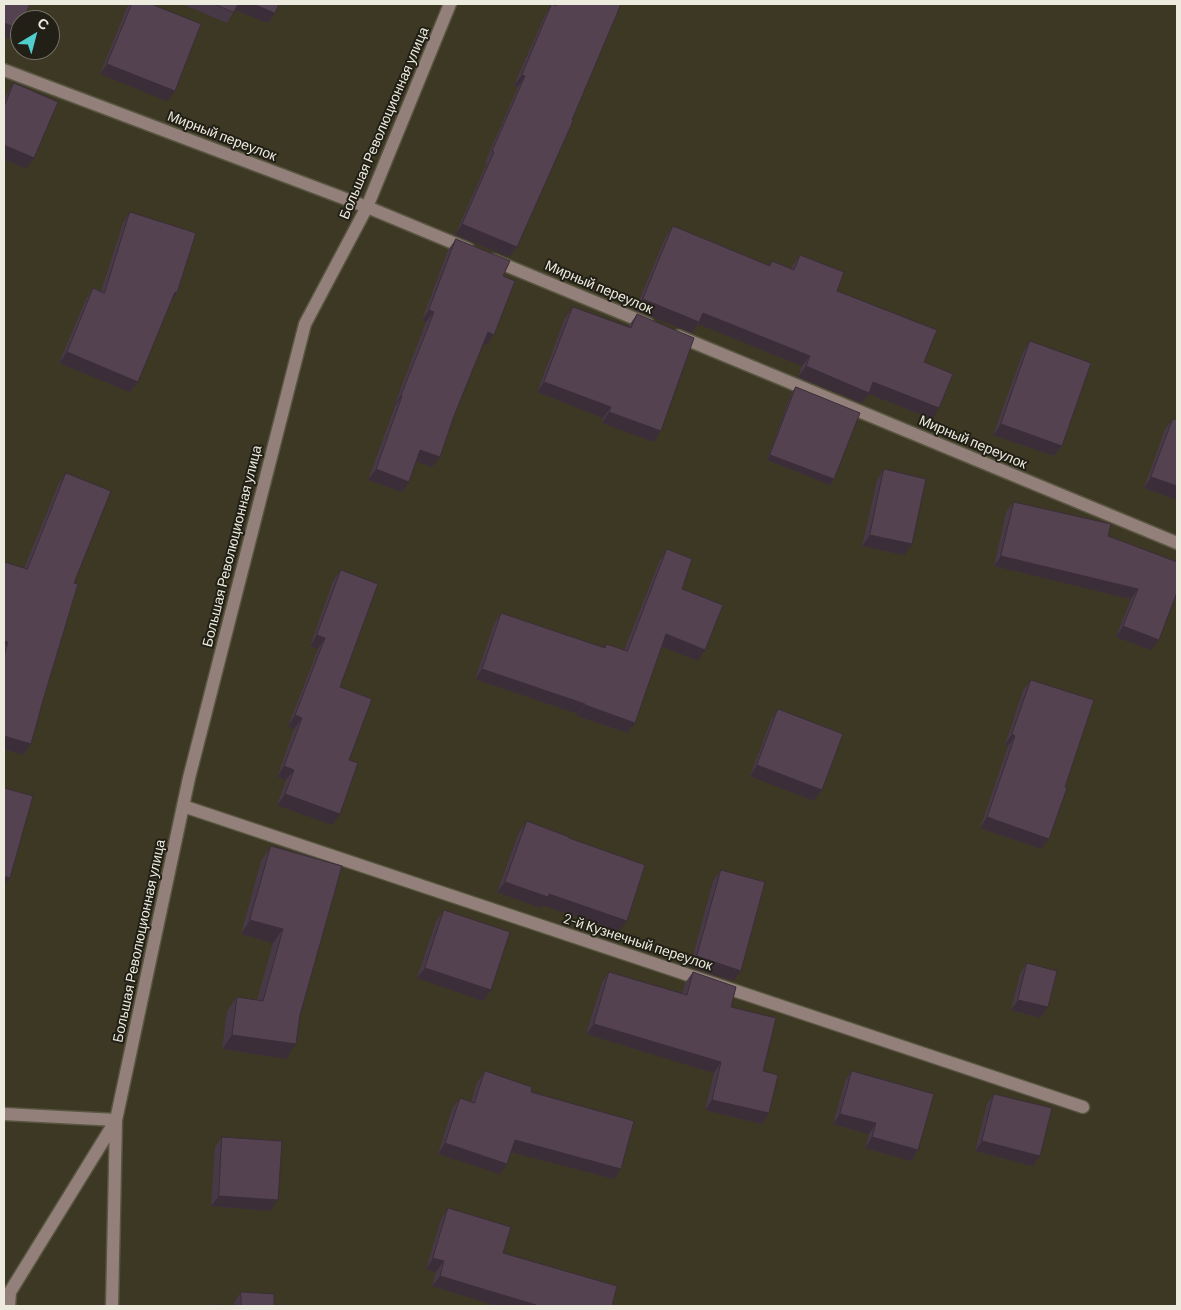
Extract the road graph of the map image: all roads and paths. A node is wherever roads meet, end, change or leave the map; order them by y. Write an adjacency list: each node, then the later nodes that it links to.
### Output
1 (450, 4): 3 (street, Большая Революционная улица)
2 (4, 70): 3 (street, Мирный переулок)
3 (367, 207): 4 (street, Мирный переулок); 5 (street, Большая Революционная улица)
4 (1177, 543)
5 (182, 806): 6 (street, 2-й Кузнечный переулок); 8 (street, Большая Революционная улица)
6 (1084, 1107)
7 (4, 1114): 8 (street)
8 (116, 1120): 9 (street, Большая Революционная улица); 10 (street, Большая Революционная улица)
9 (8, 1306)
10 (112, 1306)

